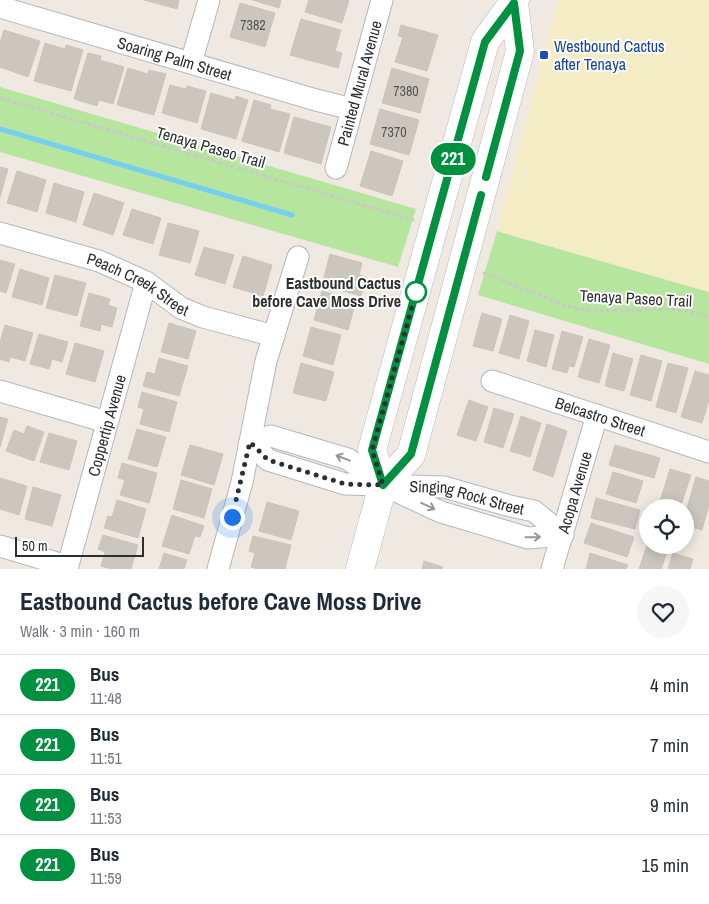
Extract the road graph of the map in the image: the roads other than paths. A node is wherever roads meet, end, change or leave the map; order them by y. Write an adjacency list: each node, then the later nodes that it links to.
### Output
1 (209, 0): 6 (street)
2 (382, 0): 7 (street, Painted Mural Avenue)
3 (511, 1): 19 (main road); 19 (main road)
4 (0, 7): 5 (street, Soaring Palm Street)
5 (32, 8): 6 (street, Soaring Palm Street)
6 (191, 63): 7 (street, Soaring Palm Street)
7 (352, 109): 8 (street, Painted Mural Avenue)
8 (336, 168)
9 (0, 233): 11 (street, Peach Creek Street)
10 (298, 257): 12 (street)
11 (146, 282): 12 (street, Peach Creek Street); 16 (street, Coppertip Avenue)
12 (274, 336): 17 (street)
13 (492, 381): 15 (street, Belcastro Street)
14 (0, 391): 16 (street)
15 (597, 415): 18 (street, Belcastro Street); 20 (street, Acopa Avenue)
16 (107, 422): 22 (street, Coppertip Avenue)
17 (250, 442): 19 (street, Singing Rock Street); 23 (street)
18 (709, 452)
19 (383, 485): 20 (street, Singing Rock Street); 24 (main road)
20 (562, 535): 25 (street, Acopa Avenue)
21 (0, 546): 22 (street)
22 (67, 568)
23 (218, 569)
24 (360, 569)
25 (552, 569)

